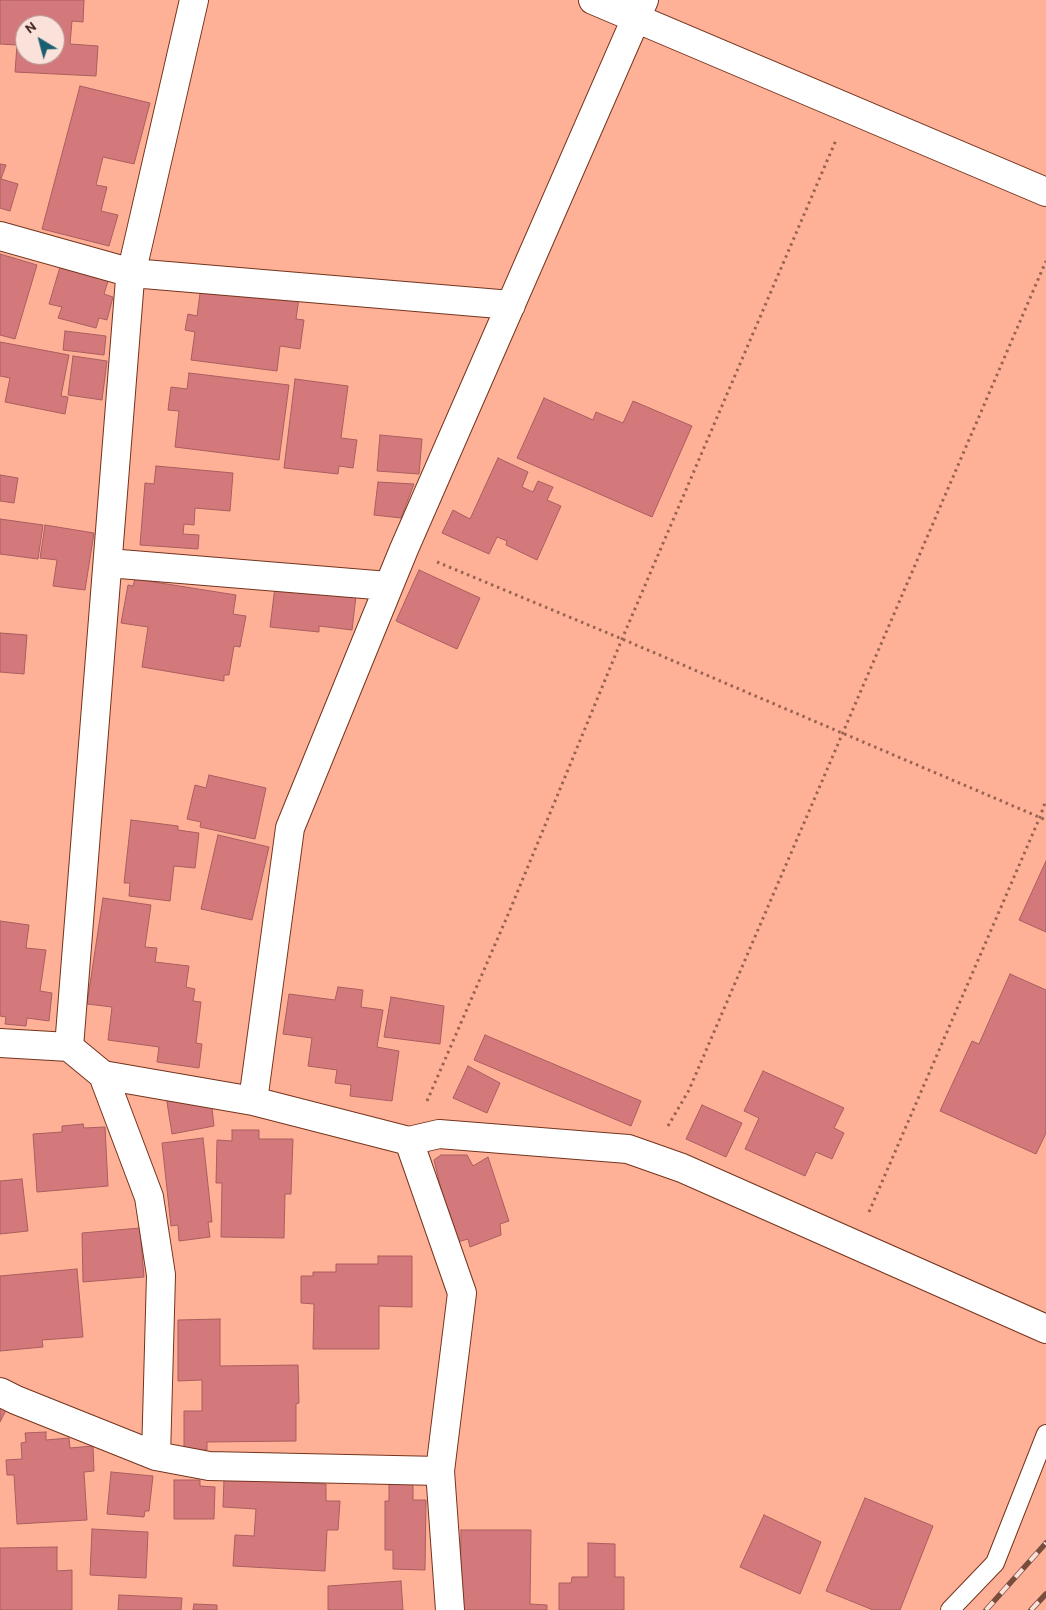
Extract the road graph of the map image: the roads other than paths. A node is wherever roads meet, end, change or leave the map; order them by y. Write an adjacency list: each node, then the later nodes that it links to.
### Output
1 (194, 0): 6 (street)
2 (592, 0): 3 (street)
3 (640, 9): 4 (street); 7 (street)
4 (1046, 192)
5 (0, 236): 6 (street)
6 (132, 273): 7 (street); 8 (street)
7 (511, 305): 9 (street)
8 (108, 562): 9 (street); 11 (street)
9 (388, 586): 13 (street)
10 (0, 1044): 11 (street)
11 (69, 1047): 12 (street)
12 (103, 1075): 13 (street); 18 (street)
13 (253, 1102): 14 (street)
14 (412, 1140): 15 (street); 19 (street)
15 (1046, 1329)
16 (0, 1392): 18 (street)
17 (1046, 1434): 21 (lane)
18 (156, 1456): 19 (street)
19 (440, 1471): 20 (street)
20 (450, 1610)
21 (950, 1610)

